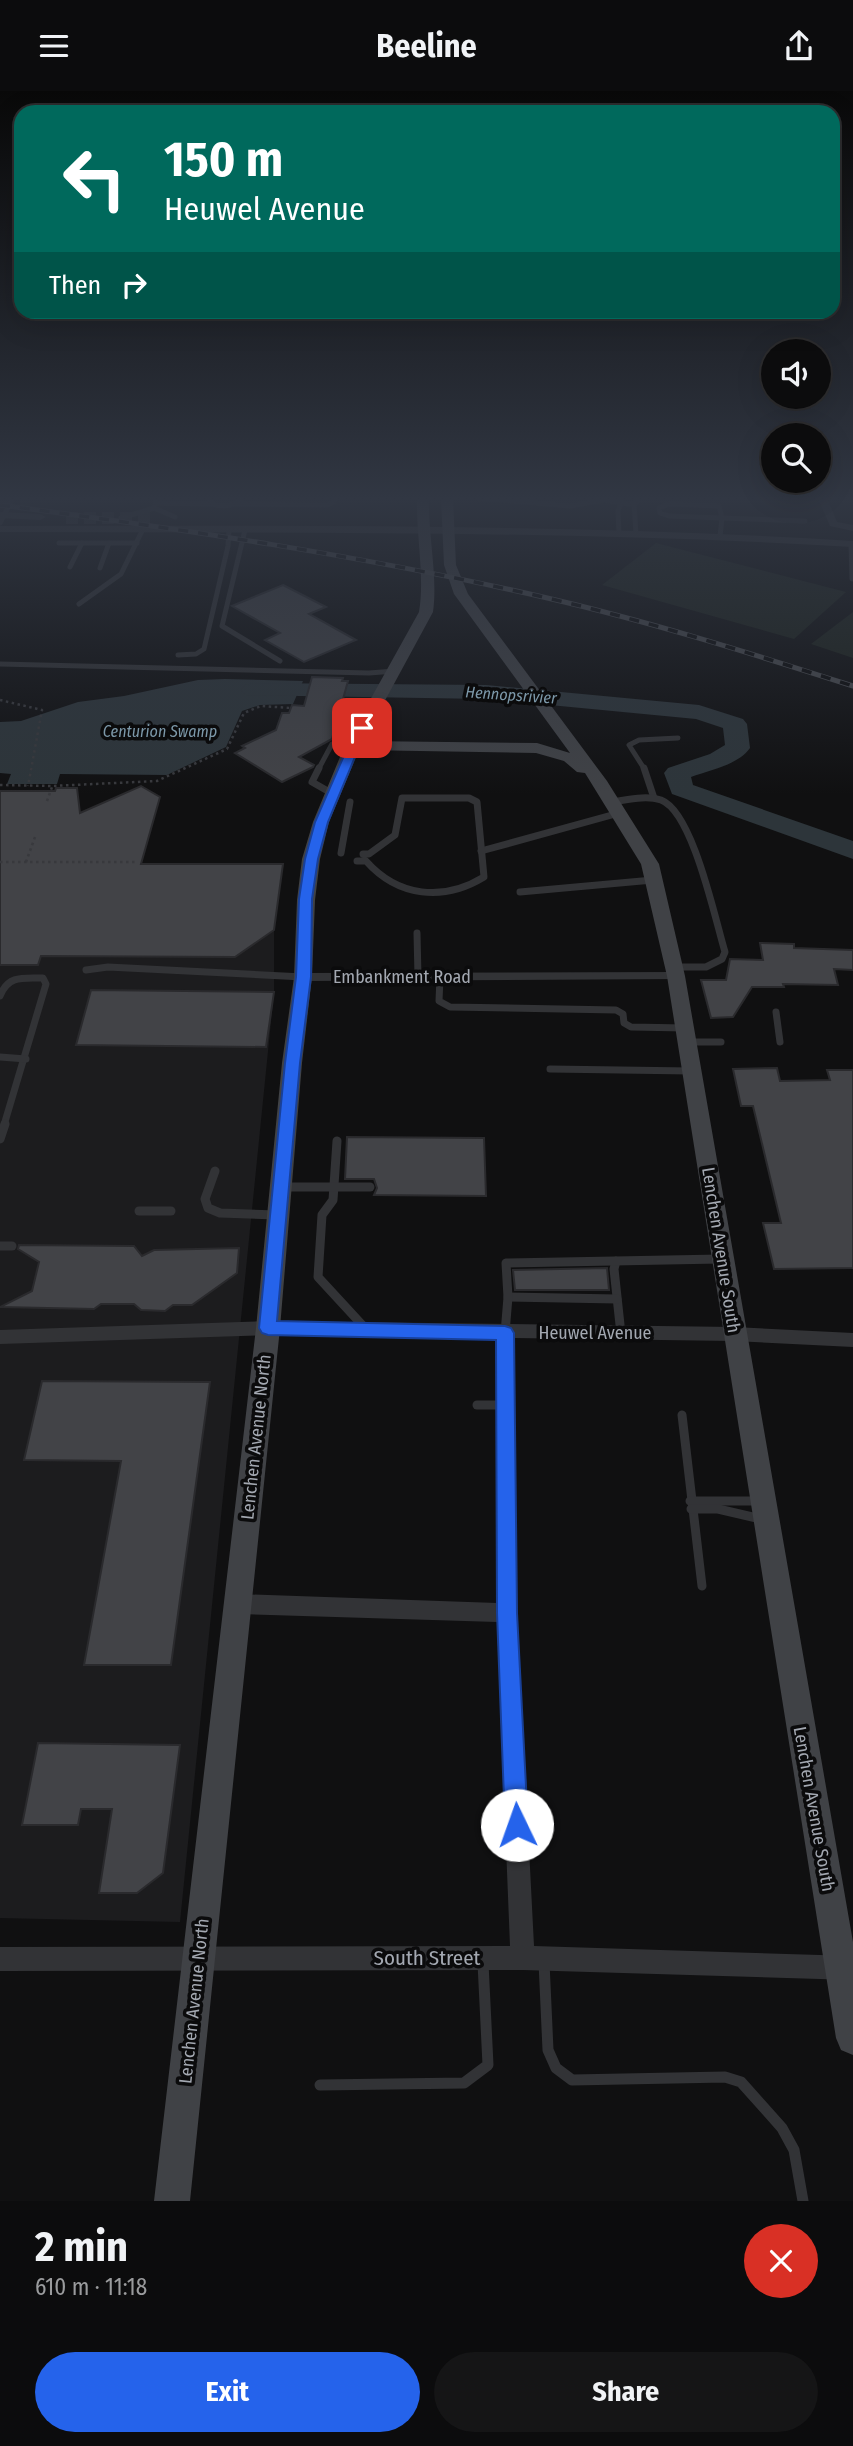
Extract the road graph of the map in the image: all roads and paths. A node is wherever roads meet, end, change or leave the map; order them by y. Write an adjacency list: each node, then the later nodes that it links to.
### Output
1 (90, 596): 6 (lane)
2 (216, 596): 7 (lane)
3 (229, 596): 8 (lane)
4 (429, 596): 10 (main road, Lenchen Avenue North)
5 (463, 596): 16 (main road, Lenchen Avenue South)
6 (79, 604)
7 (178, 655)
8 (280, 661)
9 (0, 664): 10 (lane)
10 (394, 672): 14 (main road, Lenchen Avenue North)
11 (0, 700): 18 (path)
12 (291, 708): 19 (path)
13 (678, 738): 21 (lane)
14 (353, 745): 15 (main road); 20 (main road, Lenchen Avenue North); 20 (lane)
15 (397, 746): 16 (main road); 20 (main road)
16 (601, 784): 24 (main road, Lenchen Avenue South)
17 (0, 786): 18 (path)
18 (28, 786): 19 (path)
19 (52, 786): 22 (path)
20 (334, 794): 38 (main road, Lenchen Avenue North)
21 (654, 797): 24 (lane); 37 (lane)
22 (47, 801)
23 (350, 802): 27 (lane)
24 (615, 807): 26 (lane); 33 (main road, Lenchen Avenue South)
25 (35, 837): 31 (path)
26 (481, 851): 28 (lane); 29 (lane)
27 (341, 853)
28 (363, 854)
29 (357, 861)
30 (0, 862): 31 (path)
31 (26, 862): 32 (path)
32 (138, 862)
33 (653, 880): 34 (lane); 37 (main road, Lenchen Avenue South)
34 (520, 892)
35 (417, 933): 39 (lane)
36 (86, 970): 38 (lane, Embankment Road)
37 (675, 972): 40 (street, Embankment Road); 43 (main road, Lenchen Avenue South)
38 (303, 977): 39 (street, Embankment Road); 53 (main road, Lenchen Avenue North)
39 (418, 977): 40 (street, Embankment Road)
40 (440, 977): 43 (lane)
41 (0, 996): 47 (lane)
42 (776, 1012): 45 (lane)
43 (686, 1035): 44 (lane); 49 (main road, Lenchen Avenue South)
44 (721, 1042)
45 (780, 1042)
46 (0, 1058): 47 (lane)
47 (26, 1059): 50 (lane)
48 (550, 1069): 49 (lane)
49 (692, 1071): 61 (main road, Lenchen Avenue South)
50 (0, 1139)
51 (337, 1140): 54 (lane)
52 (215, 1171): 58 (lane)
53 (281, 1187): 54 (lane); 58 (main road, Lenchen Avenue North)
54 (333, 1187): 55 (lane); 66 (lane)
55 (370, 1187)
56 (139, 1211): 57 (lane)
57 (171, 1211)
58 (279, 1215): 65 (main road, Lenchen Avenue North)
59 (0, 1246): 60 (lane)
60 (12, 1246)
61 (723, 1259): 62 (lane); 69 (main road, Lenchen Avenue South)
62 (616, 1261): 63 (lane); 64 (lane)
63 (508, 1297): 64 (lane); 67 (lane)
64 (617, 1299): 68 (lane)
65 (268, 1328): 66 (street, Heuwel Avenue); 70 (street, Heuwel Avenue); 78 (main road, Lenchen Avenue North)
66 (367, 1330): 67 (street, Heuwel Avenue)
67 (505, 1333): 68 (street, Heuwel Avenue); 73 (street)
68 (621, 1334): 69 (street, Heuwel Avenue)
69 (734, 1334): 71 (street, Heuwel Avenue); 76 (main road, Lenchen Avenue South)
70 (0, 1336)
71 (853, 1340)
72 (477, 1405): 73 (lane)
73 (504, 1405): 79 (street)
74 (682, 1415): 75 (lane)
75 (691, 1505): 76 (lane); 76 (lane); 77 (lane)
76 (764, 1511): 84 (main road, Lenchen Avenue South)
77 (702, 1586)
78 (238, 1604): 79 (street); 80 (main road, Lenchen Avenue North)
79 (507, 1613): 83 (street)
80 (198, 1957): 81 (street, South Street); 82 (street, South Street); 87 (main road, Lenchen Avenue North)
81 (483, 1958): 83 (street, South Street); 86 (lane)
82 (0, 1959)
83 (533, 1959): 84 (street, South Street); 88 (lane)
84 (847, 1968): 85 (main road, Lenchen Avenue South)
85 (853, 2038)
86 (320, 2084)
87 (172, 2201)
88 (803, 2201)

